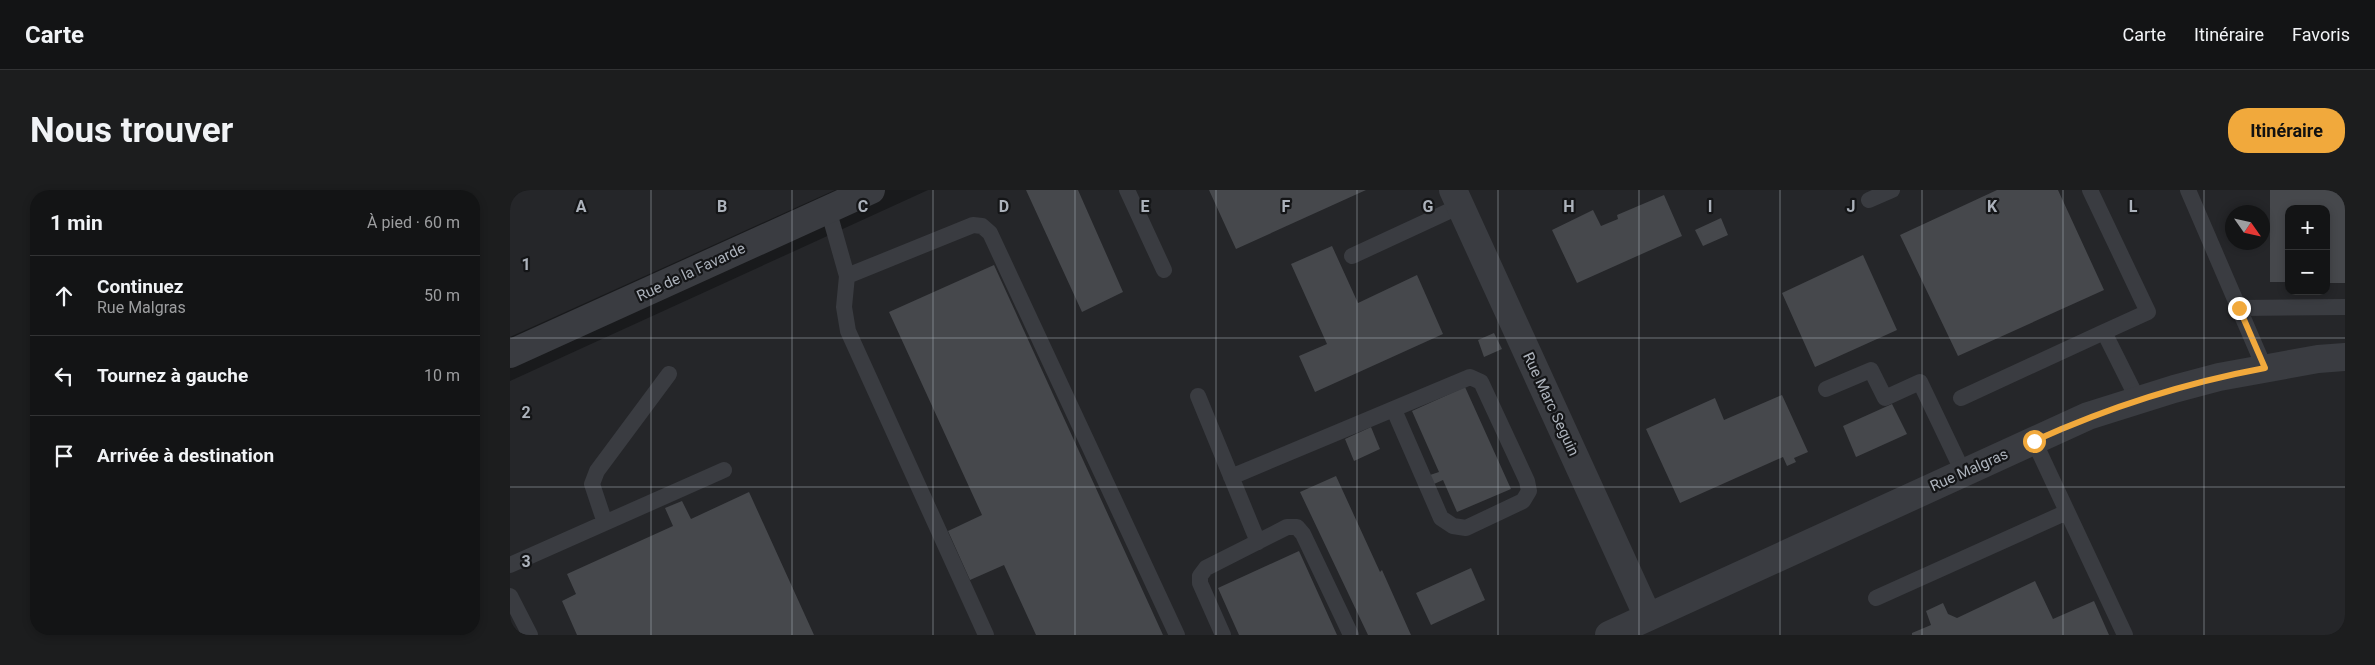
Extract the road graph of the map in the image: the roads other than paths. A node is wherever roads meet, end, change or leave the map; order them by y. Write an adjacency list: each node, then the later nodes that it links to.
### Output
1 (871, 190): 8 (street, Rue de la Favarde)
2 (1127, 190): 10 (lane)
3 (1892, 190): 7 (lane)
4 (2090, 190): 14 (lane)
5 (2188, 190): 13 (lane)
6 (1457, 198): 9 (lane); 34 (street, Rue Marc Seguin)
7 (1869, 200)
8 (828, 209): 11 (lane); 15 (street, Rue de la Favarde)
9 (1352, 256)
10 (1164, 270)
11 (847, 276): 36 (lane); 37 (lane)
12 (2345, 307): 13 (lane)
13 (2239, 308): 17 (lane)
14 (2104, 332): 21 (lane); 22 (lane)
15 (510, 354)
16 (2345, 357): 17 (street, Rue Malgras)
17 (2265, 368): 22 (street, Rue Malgras)
18 (669, 374): 29 (lane)
19 (1826, 390): 26 (lane)
20 (1198, 396): 27 (lane)
21 (1961, 398)
22 (2138, 400): 24 (street, Rue Malgras)
23 (1394, 410): 23 (lane); 27 (lane)
24 (2034, 441): 26 (street, Rue Malgras); 28 (lane)
25 (724, 470): 29 (lane)
26 (1963, 472): 34 (street, Rue Malgras)
27 (1231, 477): 30 (lane)
28 (2067, 512): 33 (lane); 41 (lane)
29 (605, 523): 31 (lane)
30 (1258, 542): 38 (lane); 39 (lane)
31 (510, 565)
32 (510, 596): 35 (lane)
33 (1876, 598)
34 (1648, 617): 40 (street, Rue Malgras)
35 (530, 635)
36 (986, 635)
37 (1177, 635)
38 (1223, 635)
39 (1351, 635)
40 (1609, 635)
41 (2125, 635)

